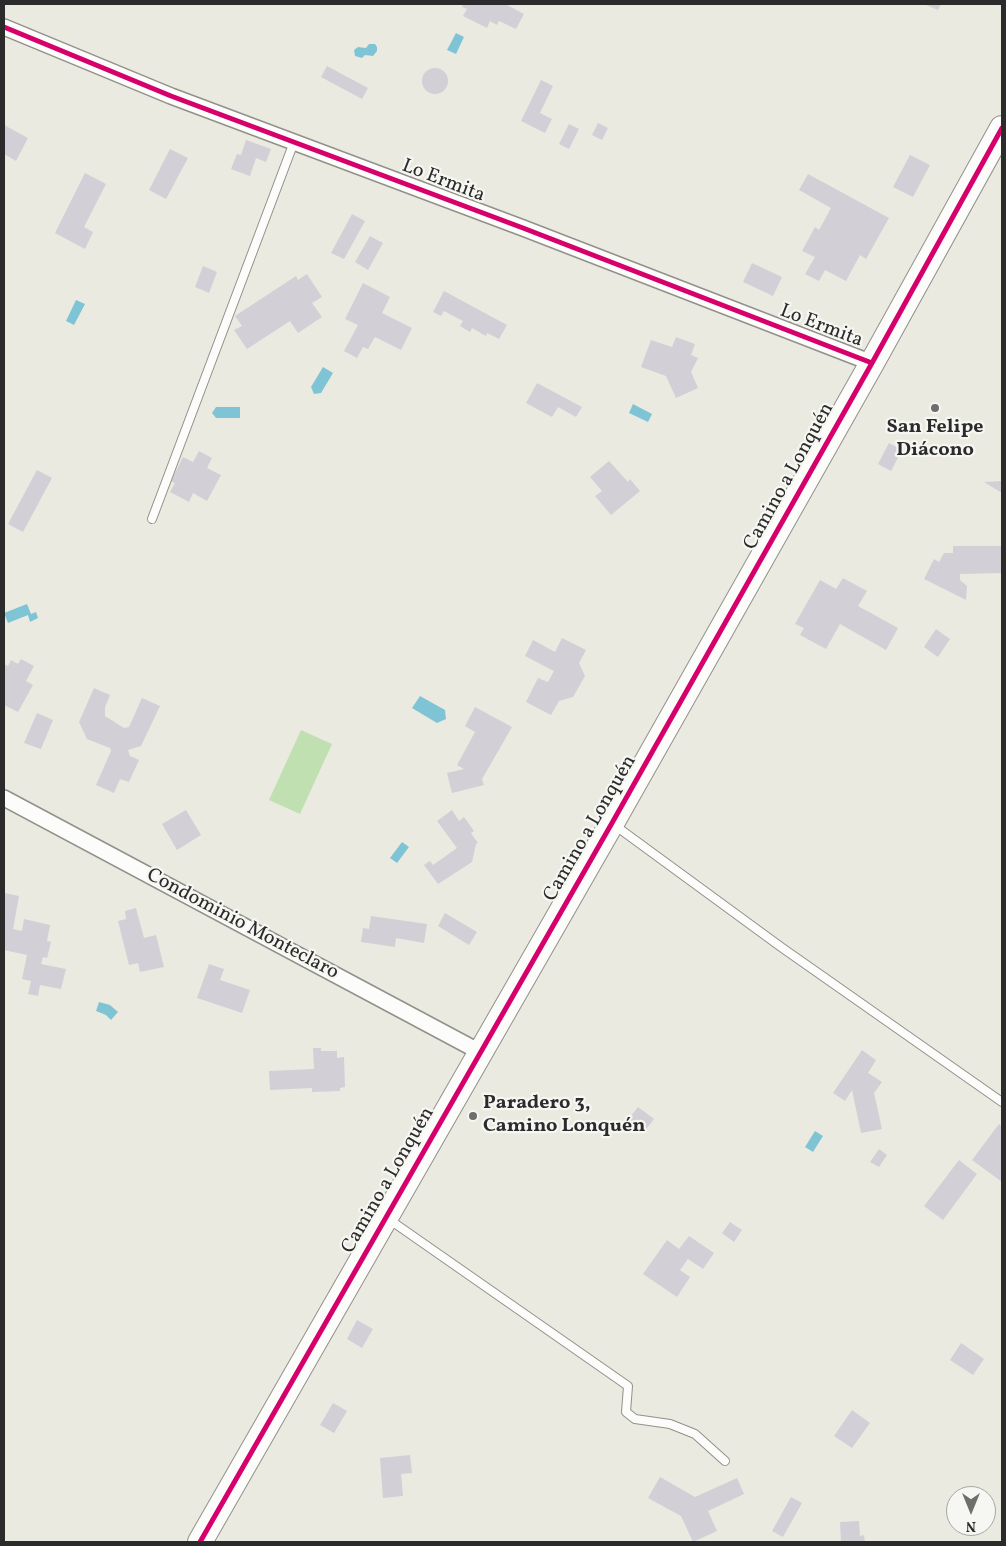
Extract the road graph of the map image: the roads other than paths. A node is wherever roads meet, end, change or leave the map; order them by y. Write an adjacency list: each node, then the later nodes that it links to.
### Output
1 (4, 27): 3 (street, Lo Ermita)
2 (1002, 128): 4 (main road, Camino a Lonquén)
3 (294, 142): 4 (street, Lo Ermita); 5 (lane)
4 (872, 363): 7 (main road, Camino a Lonquén)
5 (152, 519)
6 (4, 798): 8 (street, Condominio Monteclaro)
7 (612, 823): 8 (main road, Camino a Lonquén); 9 (lane)
8 (480, 1052): 10 (main road, Camino a Lonquén)
9 (1002, 1102)
10 (386, 1217): 11 (lane); 12 (main road, Camino a Lonquén)
11 (726, 1461)
12 (200, 1542)

